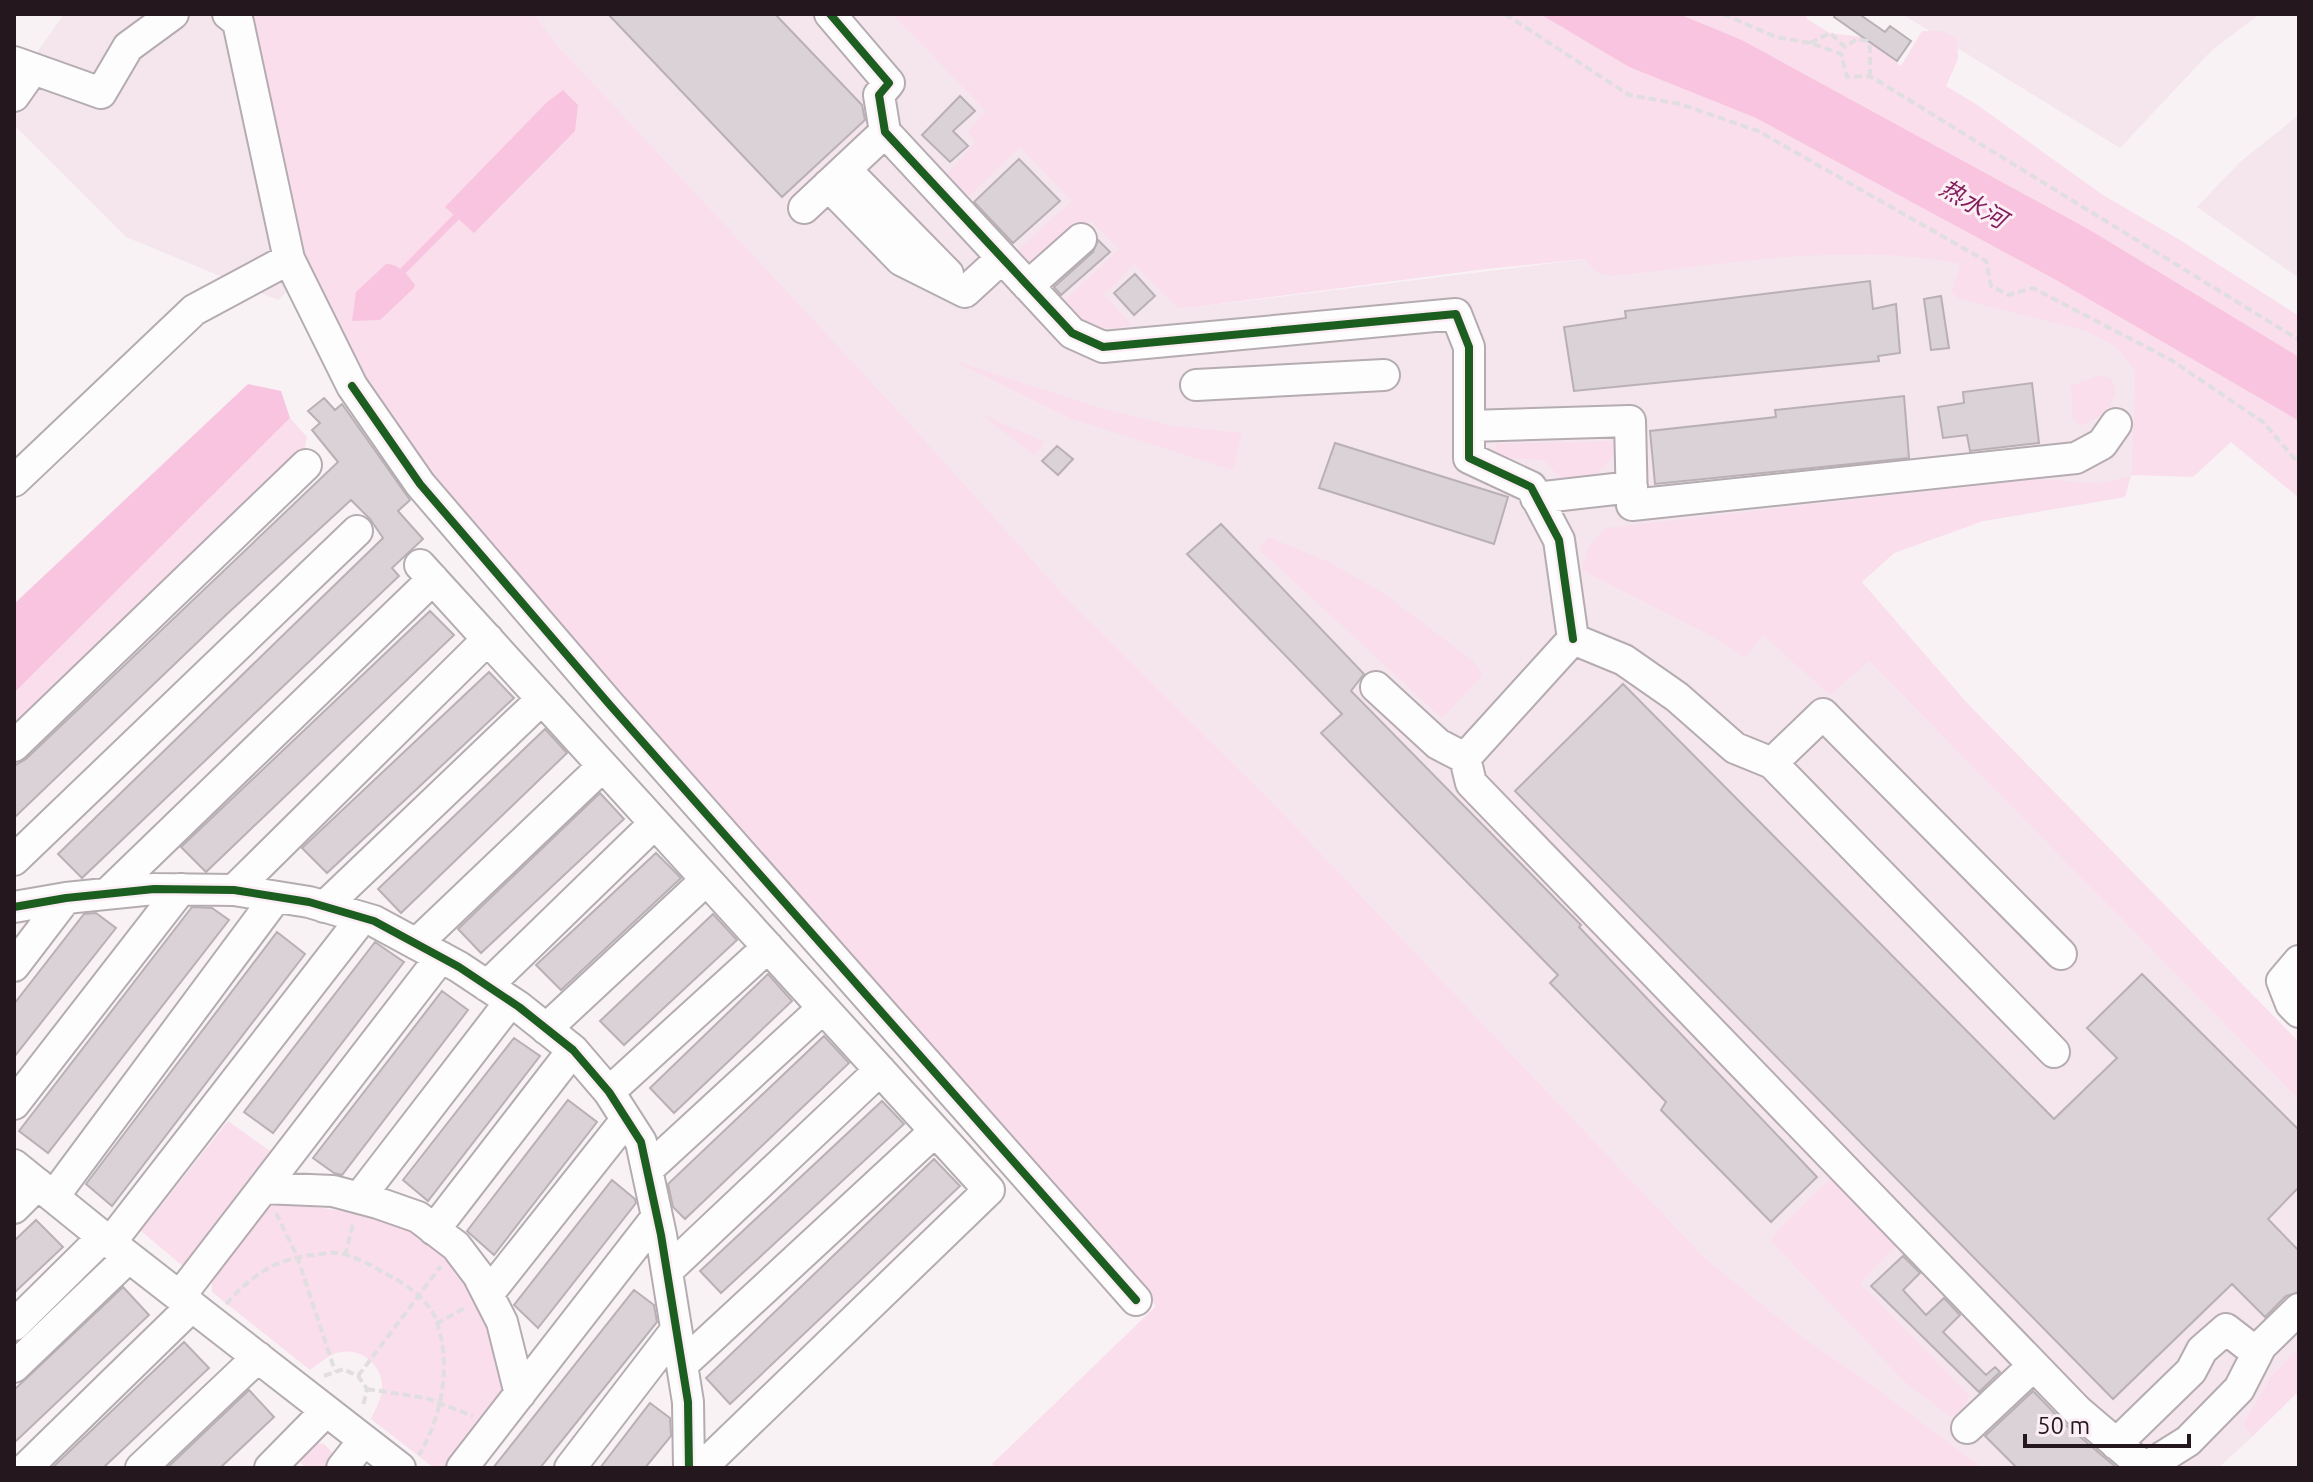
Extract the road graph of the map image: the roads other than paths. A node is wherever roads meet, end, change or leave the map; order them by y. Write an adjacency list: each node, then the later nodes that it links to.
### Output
1 (173, 14): 4 (street)
2 (228, 14): 11 (street)
3 (830, 14): 6 (street)
4 (20, 61): 5 (street)
5 (14, 96)
6 (885, 132): 7 (street); 10 (street)
7 (837, 177): 8 (street); 10 (street)
8 (804, 208)
9 (1081, 239): 12 (street)
10 (1002, 258): 12 (street)
11 (289, 259): 20 (street); 70 (street)
12 (1028, 286): 13 (street)
13 (1287, 330): 15 (street); 18 (street)
14 (1384, 375): 15 (street)
15 (1288, 380): 16 (street)
16 (1196, 385)
17 (2116, 424): 21 (street)
18 (1469, 426): 21 (street); 22 (street)
19 (306, 465): 28 (street)
20 (14, 481)
21 (1632, 487): 22 (street)
22 (1536, 498): 25 (street)
23 (357, 531): 33 (street)
24 (488, 639): 27 (street); 36 (street); 37 (street)
25 (1573, 639): 29 (street); 30 (street)
26 (1376, 687): 29 (street)
27 (542, 699): 31 (street); 41 (street)
28 (14, 746)
29 (1465, 758): 78 (street)
30 (1772, 763): 45 (street); 53 (street)
31 (603, 766): 32 (street); 44 (street)
32 (655, 823): 34 (street); 48 (street)
33 (14, 860)
34 (706, 880): 43 (street); 51 (street)
35 (181, 889): 36 (street); 37 (street); 56 (street)
36 (234, 890): 38 (street)
37 (108, 893): 39 (street)
38 (276, 897): 41 (street); 62 (street)
39 (66, 898): 40 (street); 47 (street)
40 (14, 907)
41 (324, 907): 42 (street)
42 (362, 918): 44 (street); 67 (street)
43 (768, 947): 49 (street); 55 (street)
44 (428, 950): 48 (street); 61 (street)
45 (2061, 954)
46 (2299, 961): 50 (street)
47 (14, 966)
48 (499, 994): 51 (street); 63 (street)
49 (823, 1008): 54 (street); 60 (street)
50 (2299, 1012)
51 (546, 1029): 52 (street)
52 (573, 1050): 55 (street); 66 (street)
53 (2054, 1052)
54 (880, 1070): 58 (street); 68 (street)
55 (609, 1092): 57 (street)
56 (14, 1104)
57 (626, 1120): 60 (street); 69 (street)
58 (935, 1131): 77 (street); 93 (street)
59 (14, 1165): 62 (street)
60 (647, 1170): 65 (street)
61 (263, 1188): 63 (street); 71 (street)
62 (46, 1190): 64 (street); 67 (street)
63 (359, 1198): 66 (street)
64 (14, 1208)
65 (657, 1217): 68 (street); 80 (street)
66 (445, 1238): 69 (street)
67 (114, 1246): 71 (street); 73 (street); 79 (street)
68 (667, 1271): 74 (street)
69 (488, 1294): 80 (street)
70 (1136, 1300)
71 (194, 1307): 76 (street); 86 (street)
72 (2299, 1309): 75 (street)
73 (14, 1325)
74 (676, 1330): 77 (street); 91 (street)
75 (2257, 1353): 83 (street); 94 (street)
76 (258, 1357): 81 (street); 87 (street)
77 (682, 1365): 84 (street)
78 (2033, 1366): 82 (street); 83 (street)
79 (14, 1367)
80 (520, 1394): 90 (street)
81 (336, 1418): 85 (street); 88 (street); 89 (street)
82 (1967, 1428)
83 (2116, 1444): 94 (street)
84 (689, 1454): 92 (street)
85 (409, 1462)
86 (26, 1468)
87 (141, 1468)
88 (270, 1468)
89 (342, 1468)
90 (462, 1468)
91 (570, 1468)
92 (667, 1468)
93 (701, 1468)
94 (2145, 1468)

